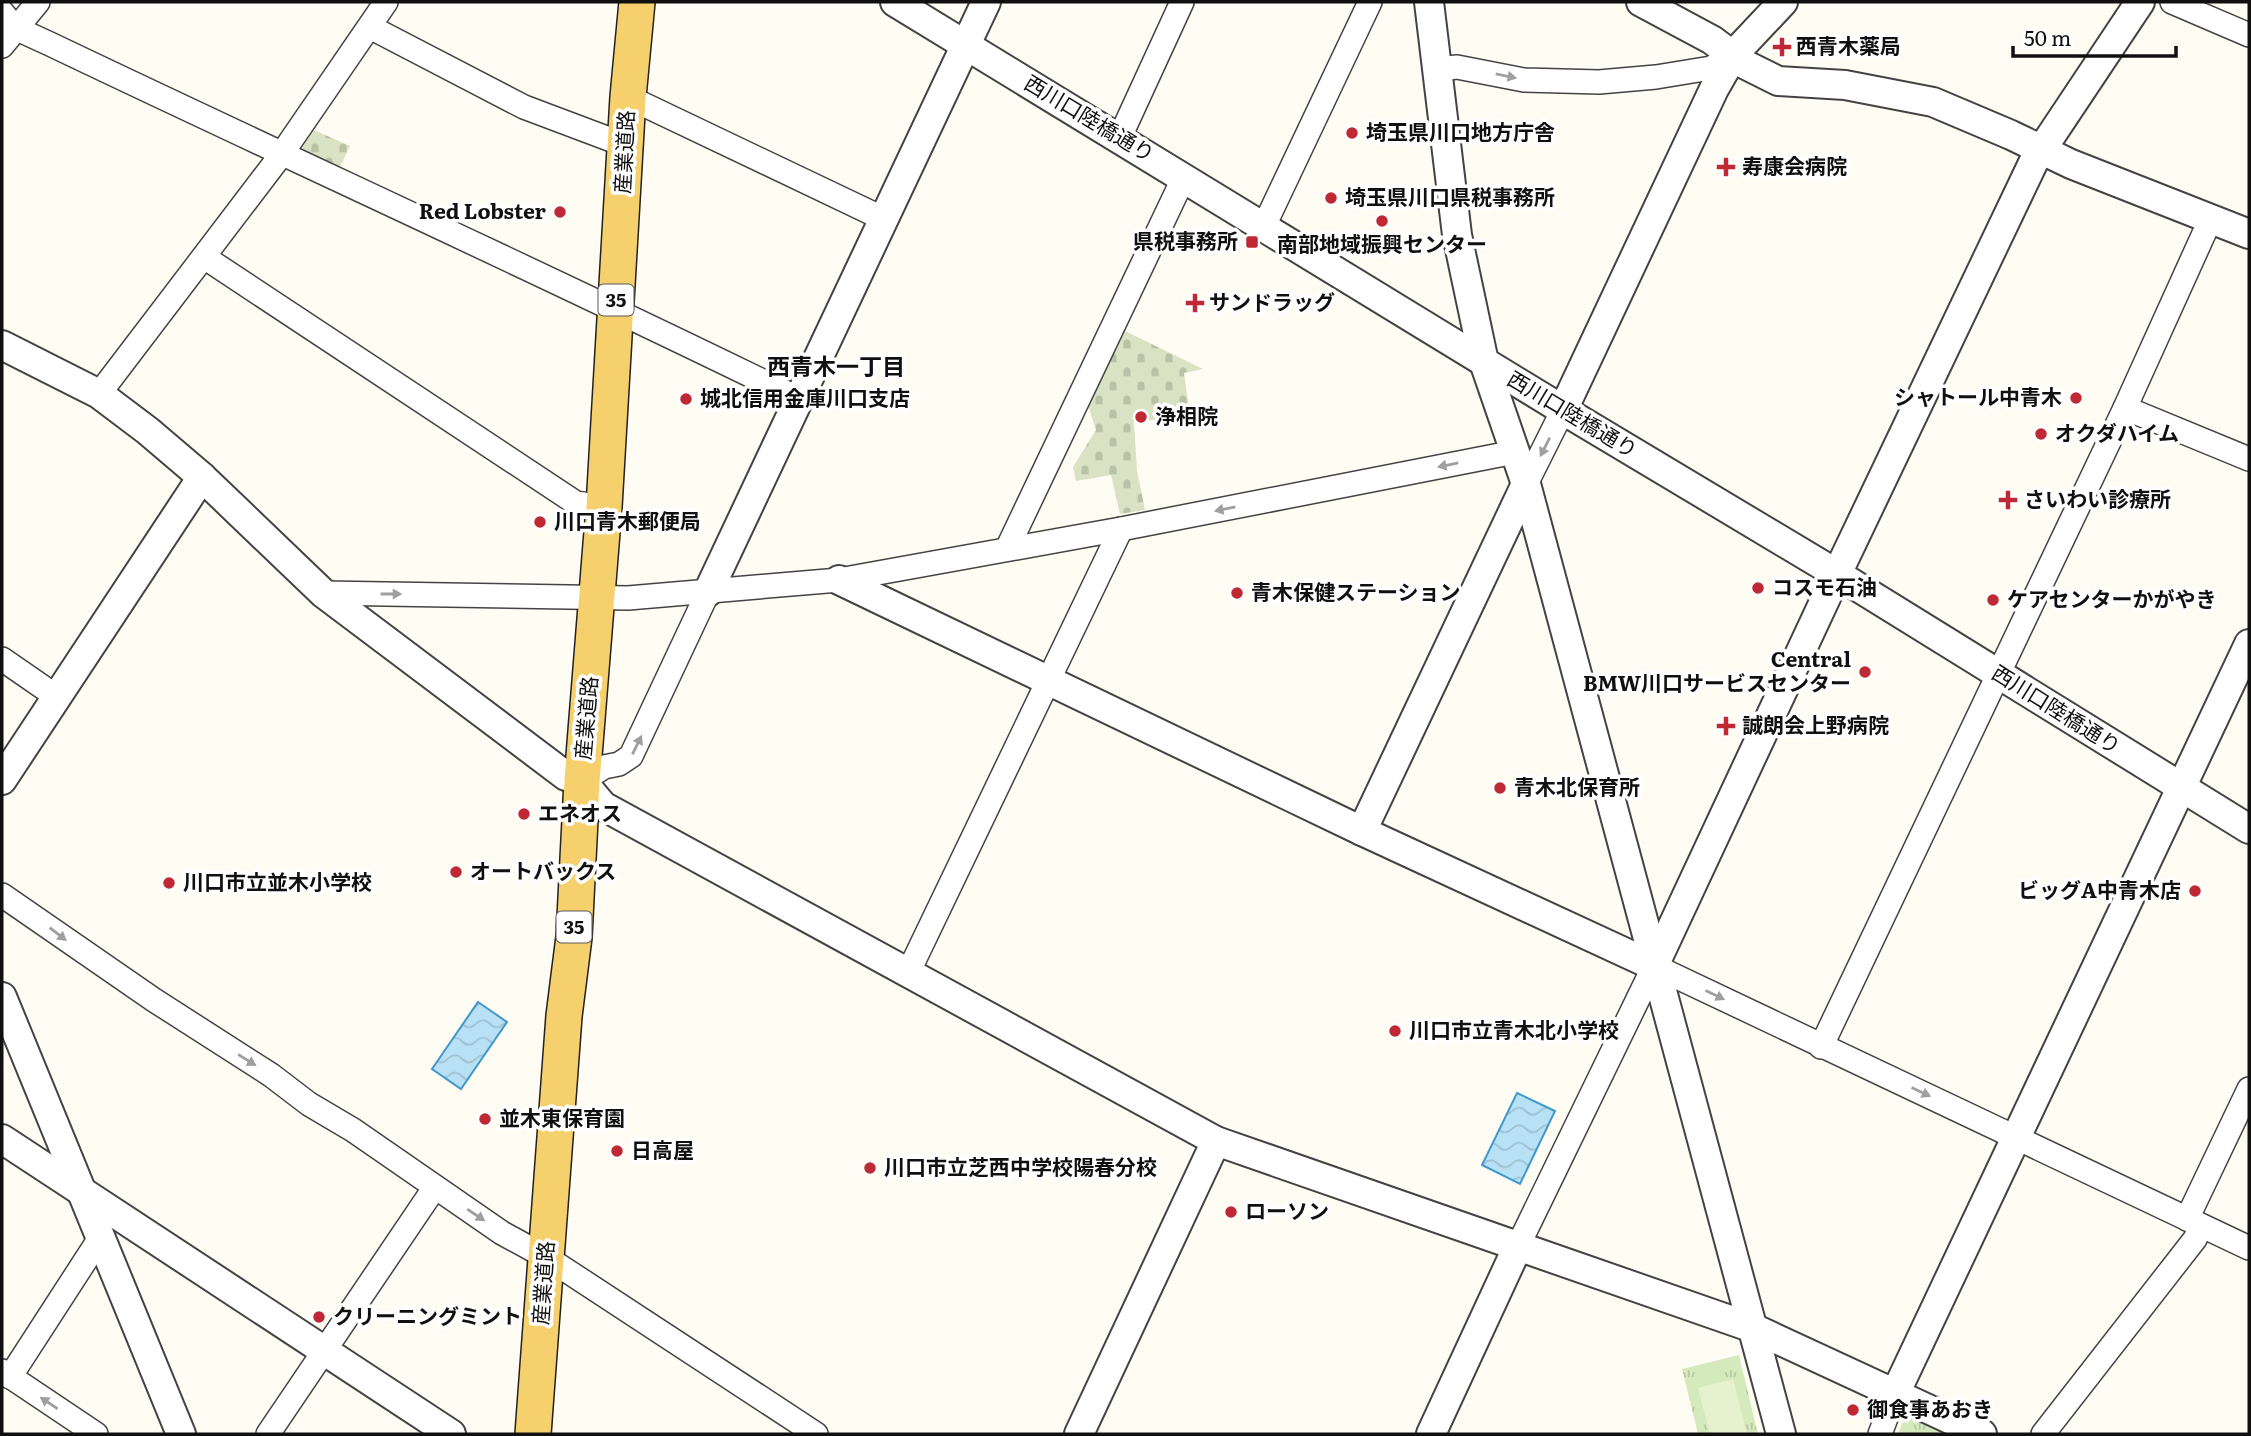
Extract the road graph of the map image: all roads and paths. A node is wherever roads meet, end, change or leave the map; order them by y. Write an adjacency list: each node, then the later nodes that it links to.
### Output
1 (38, 2): 13 (street)
2 (386, 2): 14 (street)
3 (637, 2): 20 (main road, 産業道路 / 35)
4 (895, 2): 16 (street, 西川口陸橋通り)
5 (986, 2): 16 (street)
6 (1182, 2): 21 (street)
7 (1370, 2): 28 (street)
8 (1429, 2): 19 (street)
9 (1641, 2): 18 (street)
10 (1783, 2): 18 (street)
11 (2140, 2): 23 (street)
12 (2172, 2): 15 (street)
13 (9, 20): 17 (street); 24 (street)
14 (370, 27): 22 (street); 24 (street)
15 (2249, 34)
16 (966, 44): 21 (street, 西川口陸橋通り); 27 (street)
17 (2, 46)
18 (1734, 54): 19 (street, one-way to 18); 23 (street); 37 (street)
19 (1439, 69): 33 (street)
20 (628, 97): 22 (main road, 産業道路 / 35); 27 (street)
21 (1119, 137): 25 (street, 西川口陸橋通り)
22 (625, 145): 31 (main road, 産業道路 / 35)
23 (2041, 149): 26 (street); 45 (street)
24 (281, 155): 30 (street); 31 (street)
25 (1184, 177): 28 (street, 西川口陸橋通り); 44 (street)
26 (2210, 218): 29 (street); 36 (street)
27 (884, 219): 35 (street)
28 (1264, 226): 33 (street, 西川口陸橋通り)
29 (2249, 234)
30 (204, 257): 34 (street); 42 (street)
31 (615, 310): 35 (street); 42 (main road, 産業道路 / 35)
32 (2, 345): 34 (street)
33 (1485, 362): 37 (street, 西川口陸橋通り); 38 (street)
34 (99, 394): 40 (street)
35 (799, 399): 47 (street)
36 (2125, 408): 39 (street); 52 (street)
37 (1563, 410): 41 (street, one-way to 41); 45 (street, 西川口陸橋通り)
38 (1515, 452): 41 (street); 43 (street, one-way to 43)
39 (2249, 458)
40 (202, 477): 48 (street); 54 (street)
41 (1526, 484): 59 (street); 61 (street)
42 (604, 507): 49 (main road, 産業道路 / 35)
43 (1121, 529): 44 (street); 53 (street)
44 (1007, 550): 46 (street)
45 (1837, 574): 52 (street, 西川口陸橋通り); 61 (street)
46 (839, 580): 47 (street); 53 (street)
47 (708, 592): 49 (street); 56 (street, one-way to 47)
48 (323, 593): 49 (street, one-way to 49); 56 (street)
49 (597, 597): 56 (main road, 産業道路 / 35)
50 (2249, 644): 57 (street)
51 (2, 659): 54 (street)
52 (1999, 676): 57 (street, 西川口陸橋通り); 64 (street)
53 (1048, 679): 59 (street); 62 (street)
54 (57, 697): 55 (street)
55 (2, 780)
56 (582, 781): 62 (street); 75 (main road, 産業道路 / 35)
57 (2181, 787): 58 (street, 西川口陸橋通り); 66 (street)
58 (2249, 829)
59 (1362, 831): 61 (street)
60 (2, 895): 69 (street, one-way to 69)
61 (1654, 966): 64 (street, one-way to 64); 73 (street); 76 (street)
62 (908, 973): 68 (street)
63 (2, 997): 70 (street)
64 (1821, 1047): 66 (street, one-way to 66)
65 (2249, 1089): 71 (street)
66 (2014, 1138): 71 (street); 79 (street)
67 (2, 1139): 70 (street)
68 (1216, 1141): 73 (street); 86 (street)
69 (435, 1187): 75 (street, one-way to 75); 77 (street)
70 (81, 1193): 72 (street); 77 (street)
71 (2194, 1223): 74 (street); 91 (street)
72 (100, 1238): 78 (street); 81 (street)
73 (1518, 1247): 76 (street); 87 (street)
74 (2249, 1248)
75 (546, 1256): 84 (main road, 産業道路 / 35); 85 (street)
76 (1753, 1328): 79 (street); 88 (street)
77 (325, 1352): 82 (street); 83 (street)
78 (6, 1374): 80 (street, one-way to 78)
79 (1895, 1394): 89 (street); 90 (street)
80 (96, 1434)
81 (181, 1434)
82 (268, 1434)
83 (452, 1434)
84 (533, 1434)
85 (816, 1434)
86 (1080, 1434)
87 (1431, 1434)
88 (1781, 1434)
89 (1880, 1434)
90 (1982, 1434)
91 (2043, 1434)

